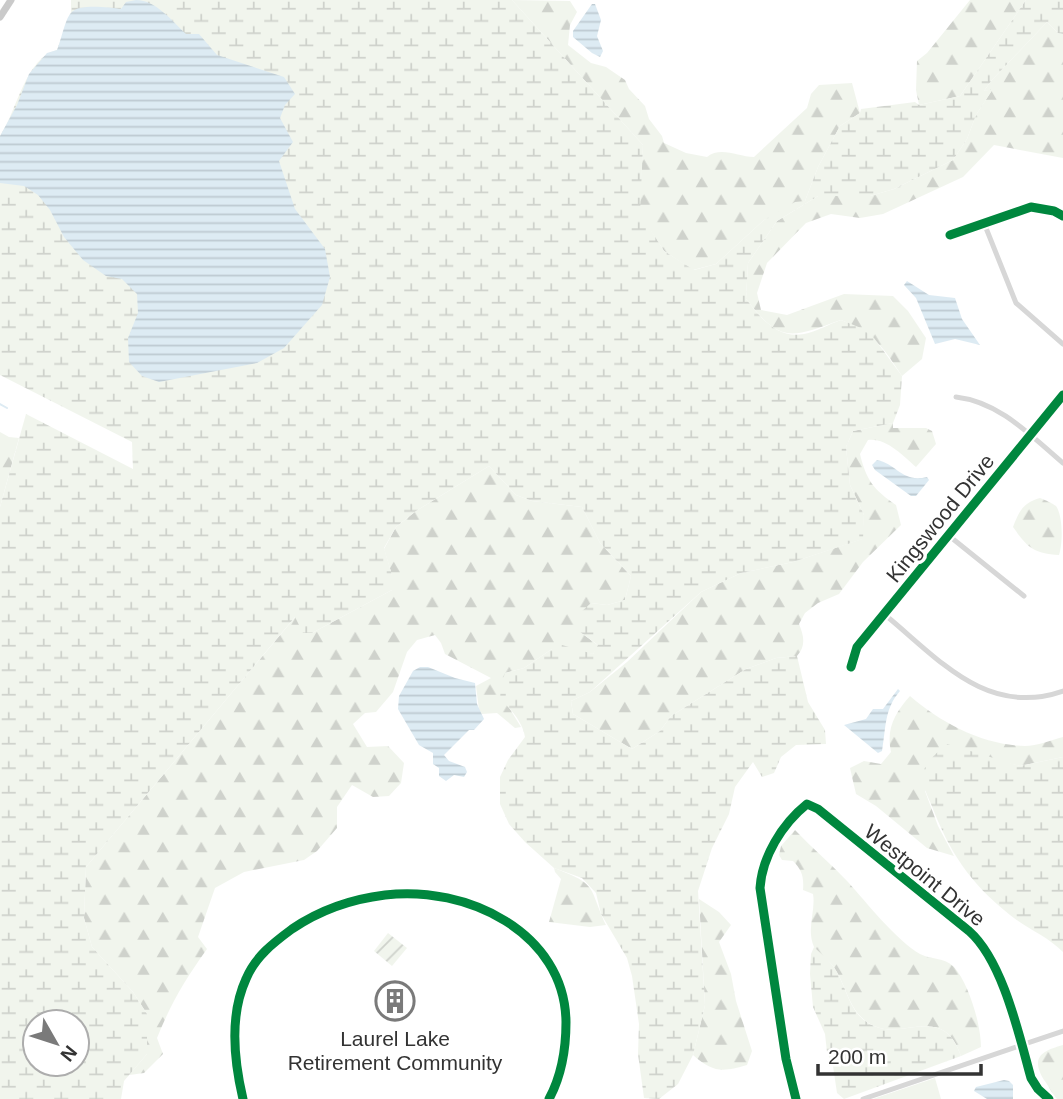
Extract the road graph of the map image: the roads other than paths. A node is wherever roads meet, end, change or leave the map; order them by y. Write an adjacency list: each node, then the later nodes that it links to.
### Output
1 (11, 0): 2 (main road)
2 (0, 17)
3 (1063, 216): 4 (street)
4 (984, 223): 5 (street); 6 (street)
5 (950, 235)
6 (1063, 344)
7 (1063, 395): 9 (street, Kingswood Drive)
8 (956, 397): 9 (street)
9 (1030, 435): 10 (street); 11 (street, Kingswood Drive)
10 (1063, 463)
11 (948, 535): 12 (street); 13 (street, Kingswood Drive)
12 (1024, 596)
13 (884, 614): 14 (street, Kingswood Drive); 15 (street)
14 (851, 667)
15 (1063, 691)
16 (1063, 1031): 17 (street)
17 (1022, 1045): 20 (street, Westpoint Drive); 21 (street); 22 (street)
18 (243, 1099): 19 (street)
19 (549, 1099)
20 (796, 1099)
21 (863, 1099)
22 (1049, 1099)

